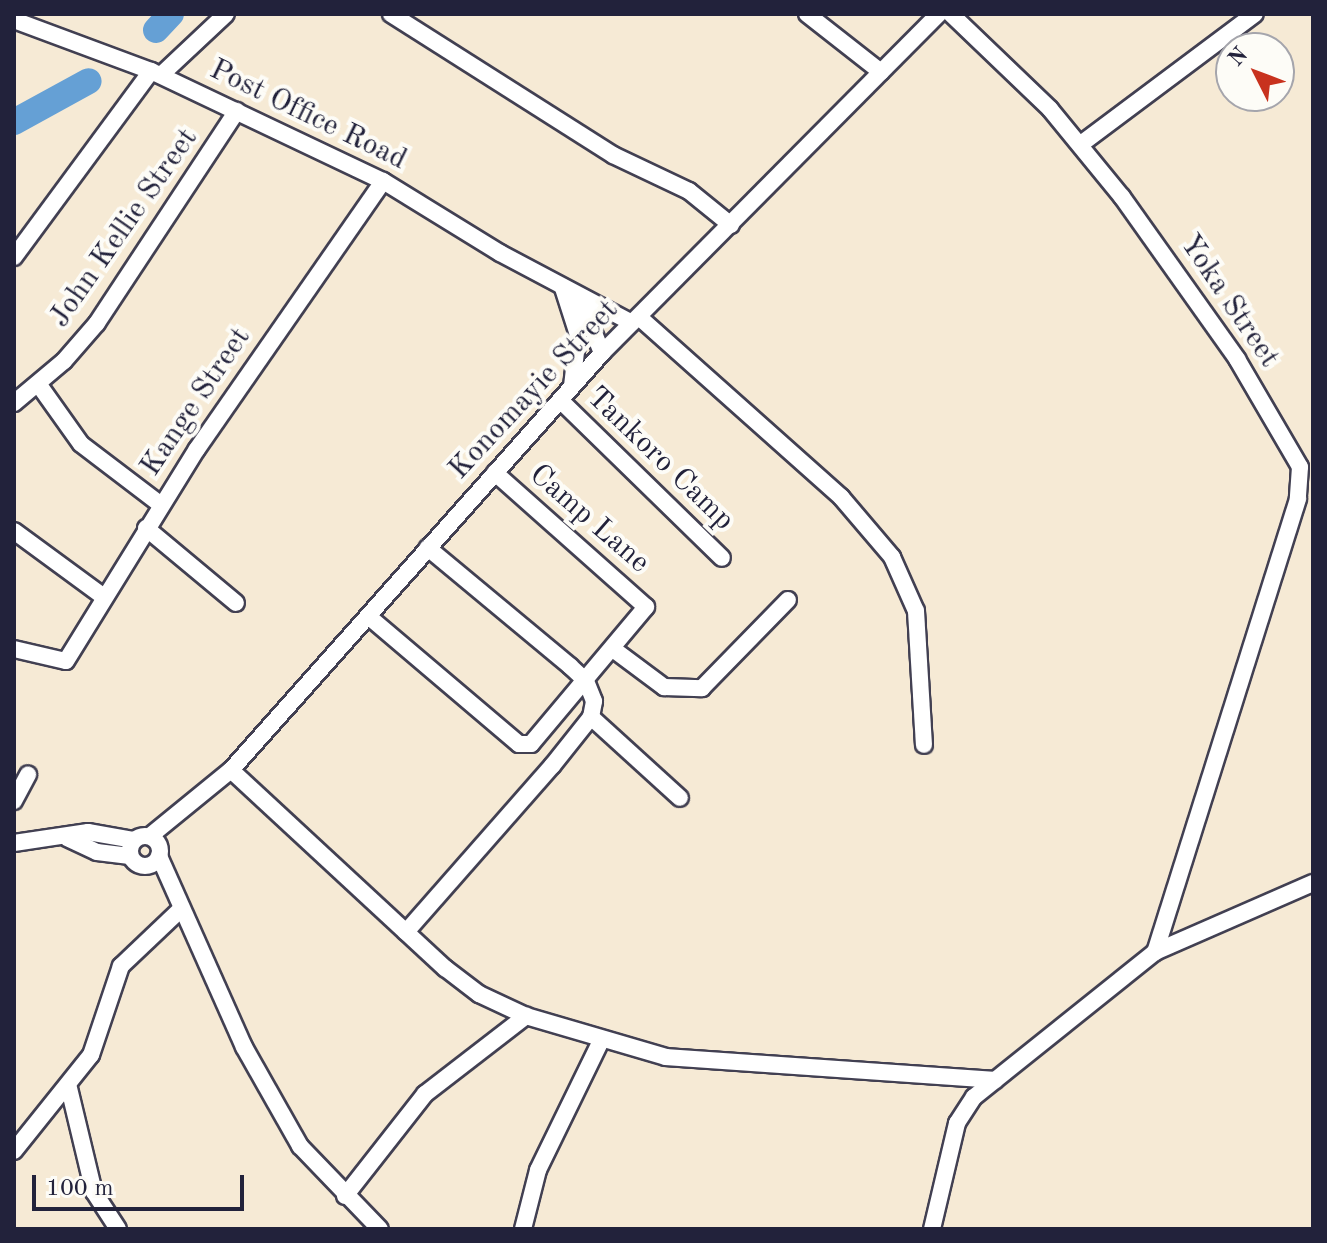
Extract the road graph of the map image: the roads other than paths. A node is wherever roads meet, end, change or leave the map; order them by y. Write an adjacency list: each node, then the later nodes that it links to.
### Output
1 (226, 14): 9 (street)
2 (391, 14): 13 (street)
3 (807, 14): 8 (street)
4 (939, 14): 8 (street, Konomayie Street)
5 (951, 14): 11 (street, Yoka Street)
6 (1255, 14): 11 (street)
7 (14, 20): 9 (street, Post Office Road)
8 (881, 72): 13 (street, Konomayie Street)
9 (156, 73): 10 (street, Post Office Road); 14 (street)
10 (237, 111): 12 (street, Post Office Road); 19 (street, John Kellie Street)
11 (1081, 144): 23 (street, Yoka Street)
12 (383, 181): 15 (street, Post Office Road); 25 (street, Kange Street)
13 (731, 225): 17 (street, Konomayie Street)
14 (14, 257)
15 (563, 288): 16 (street, Post Office Road); 20 (street)
16 (580, 298): 17 (street, Post Office Road); 18 (street)
17 (636, 320): 18 (street, Konomayie Street); 38 (street, Post Office Road)
18 (602, 353): 20 (street, Konomayie Street)
19 (39, 385): 22 (street, John Kellie Street); 25 (street)
20 (572, 386): 21 (street, Konomayie Street)
21 (560, 400): 24 (street, Konomayie Street); 29 (street, Tankoro Camp)
22 (14, 403)
23 (1306, 465): 48 (street, Yoka Street)
24 (495, 473): 28 (street, Konomayie Street); 35 (street, Camp Lane)
25 (161, 505): 26 (street, Kange Street)
26 (146, 528): 30 (street, Kange Street); 32 (street)
27 (14, 531): 30 (street)
28 (428, 548): 33 (street, Konomayie Street); 36 (street)
29 (722, 558)
30 (104, 597): 34 (street, Kange Street)
31 (788, 600): 35 (street)
32 (236, 603)
33 (368, 616): 36 (street); 39 (street, Konomayie Street)
34 (14, 649)
35 (613, 649): 36 (street)
36 (586, 681): 37 (street)
37 (591, 717): 41 (street); 47 (street)
38 (924, 745)
39 (231, 770): 44 (street, Konomayie Street); 47 (street)
40 (28, 775): 42 (street)
41 (680, 798)
42 (14, 801)
43 (14, 843): 44 (street)
44 (145, 850): 46 (street)
45 (1313, 883): 48 (street)
46 (179, 911): 52 (street); 54 (street)
47 (406, 932): 49 (street)
48 (1155, 952): 51 (street)
49 (526, 1016): 50 (street); 54 (street)
50 (601, 1041): 51 (street); 57 (street)
51 (995, 1080): 58 (street)
52 (69, 1088): 53 (street); 55 (street)
53 (14, 1151)
54 (345, 1196): 56 (street)
55 (118, 1229)
56 (380, 1229)
57 (523, 1229)
58 (932, 1229)

